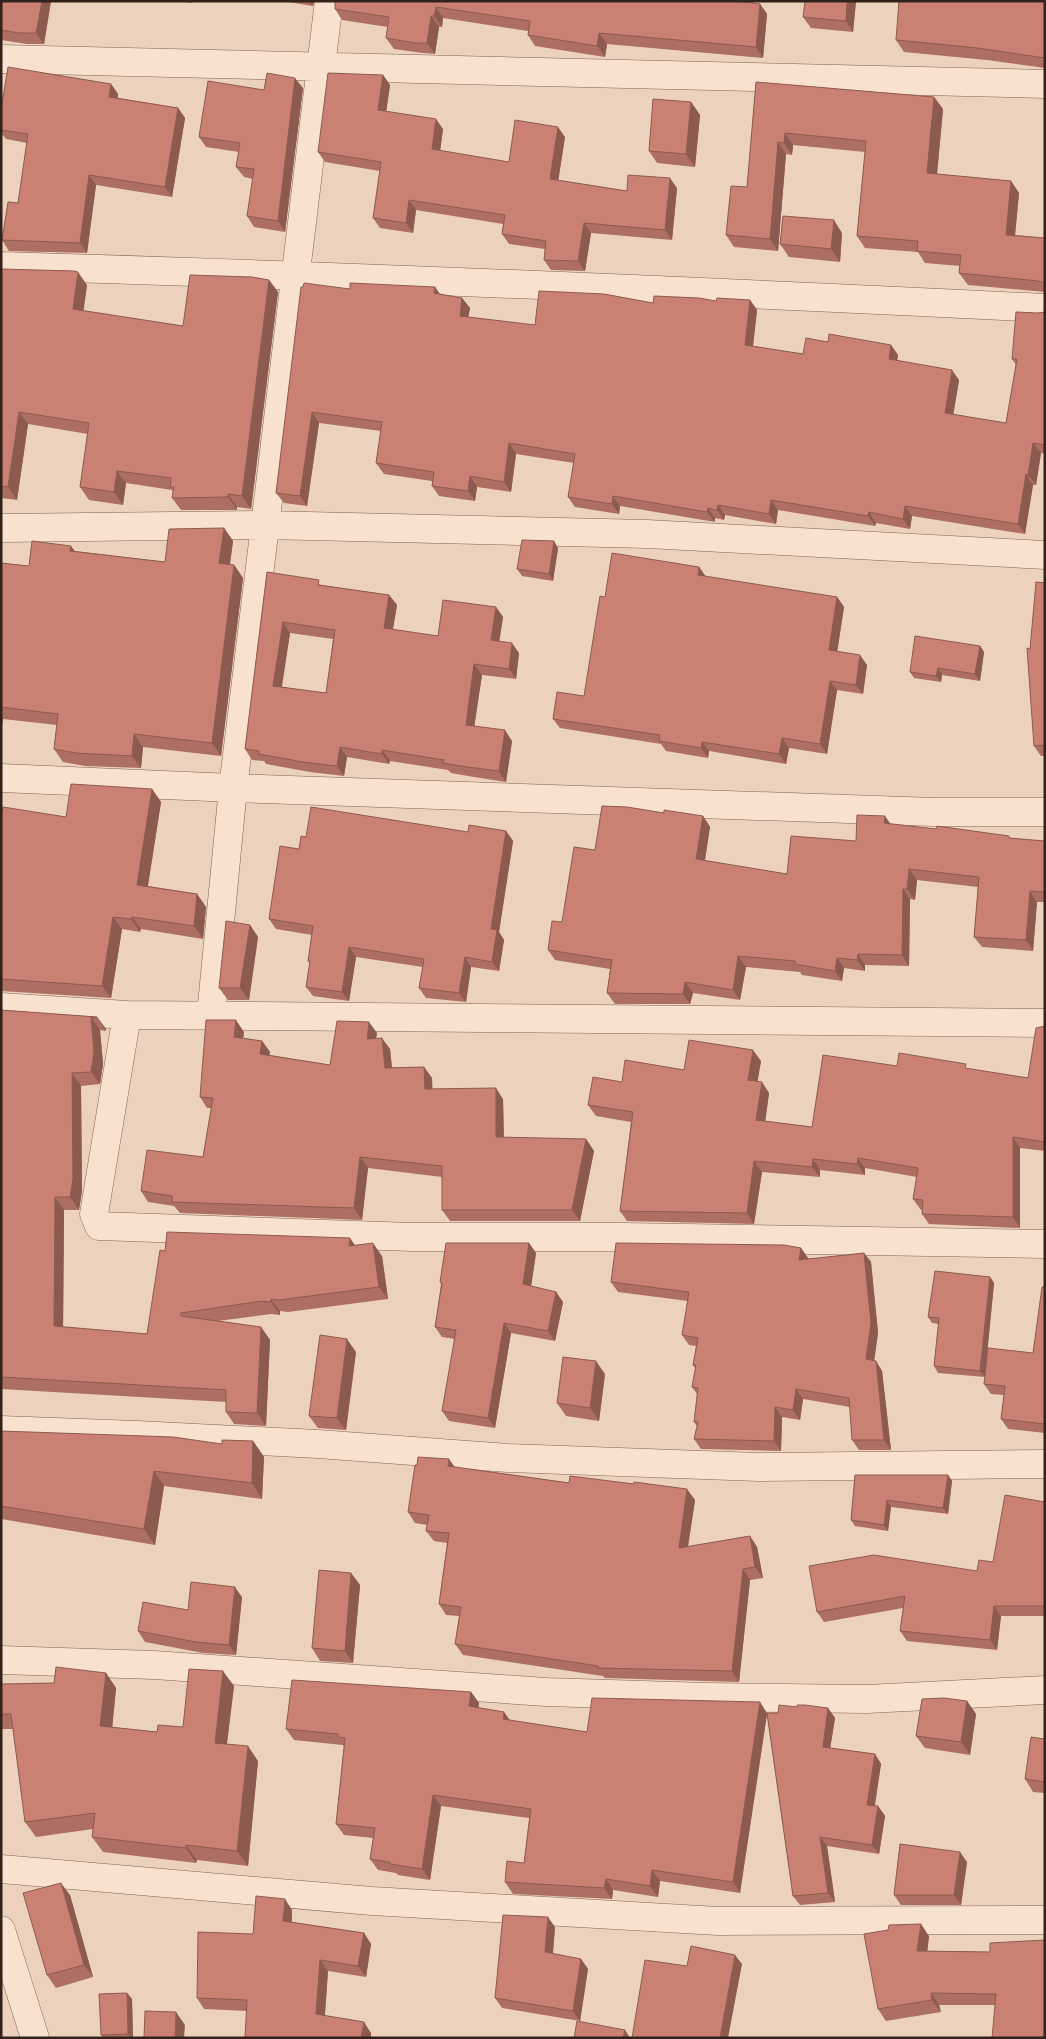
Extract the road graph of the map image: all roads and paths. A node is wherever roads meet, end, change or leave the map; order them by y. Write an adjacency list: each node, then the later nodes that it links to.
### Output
1 (329, 1): 3 (street)
2 (1, 59): 3 (street)
3 (320, 68): 4 (street); 6 (street)
4 (1045, 84)
5 (1, 266): 6 (street)
6 (295, 275): 7 (street); 8 (street)
7 (1045, 308)
8 (265, 525): 9 (street); 10 (street); 12 (street)
9 (1, 528)
10 (1045, 555)
11 (1, 778): 12 (street)
12 (233, 788): 13 (street); 16 (street)
13 (1045, 812)
14 (1, 1007): 15 (street)
15 (127, 1015): 16 (street); 18 (street)
16 (211, 1015): 17 (street)
17 (1045, 1023)
18 (1045, 1244)
19 (1, 1430): 20 (street)
20 (1045, 1464)
21 (1, 1660): 22 (street)
22 (1045, 1690)
23 (1, 1868): 24 (street)
24 (1045, 1920)
25 (1, 1930): 26 (street)
26 (35, 2038)

